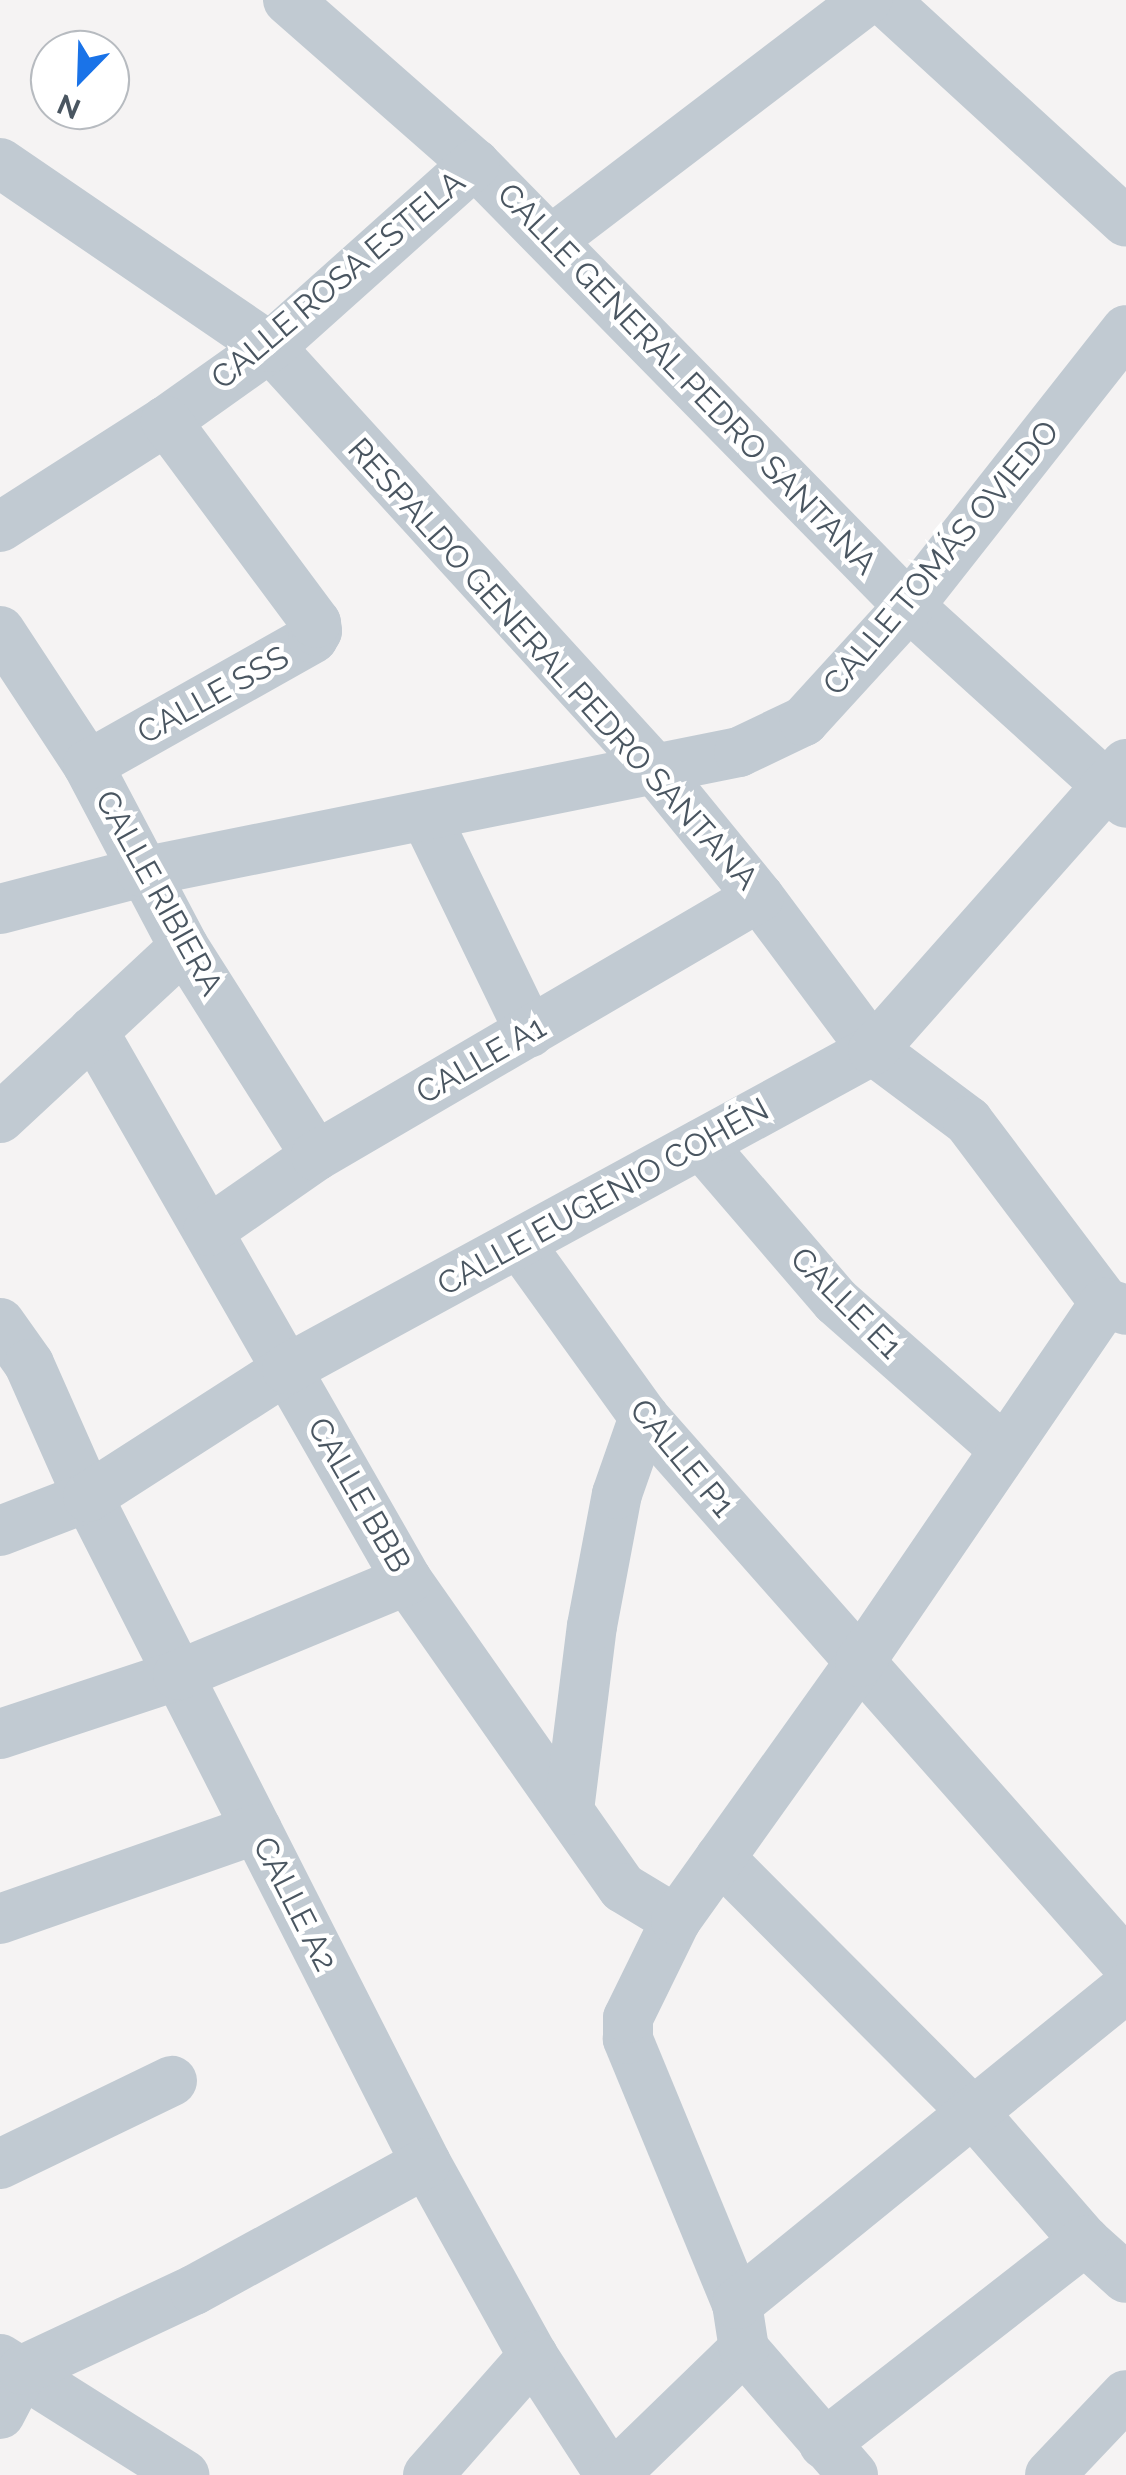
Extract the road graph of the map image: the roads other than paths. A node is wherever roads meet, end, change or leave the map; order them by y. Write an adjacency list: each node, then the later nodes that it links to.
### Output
1 (867, 0): 7 (street)
2 (884, 0): 6 (street)
3 (311, 8): 5 (street, CALLE GENERAL PEDRO SANTANA)
4 (0, 163): 9 (street, RESPALDO GENERAL PEDRO SANTANA)
5 (475, 164): 7 (street, CALLE GENERAL PEDRO SANTANA); 9 (street, CALLE ROSA ESTELA)
6 (1126, 222)
7 (552, 238): 12 (street, CALLE GENERAL PEDRO SANTANA)
8 (1126, 330): 12 (street, CALLE TOMÁS OVIEDO)
9 (270, 347): 10 (street, CALLE ROSA ESTELA); 15 (street, RESPALDO GENERAL PEDRO SANTANA)
10 (166, 421): 11 (street, CALLE ROSA ESTELA); 14 (street, CALLE SSS)
11 (0, 526)
12 (909, 606): 15 (street, CALLE TOMÁS OVIEDO); 16 (street, CALLE GENERAL PEDRO SANTANA)
13 (0, 631): 14 (street, CALLE RIBIERA)
14 (88, 765): 18 (street, CALLE RIBIERA)
15 (653, 766): 17 (street, CALLE TOMÁS OVIEDO); 19 (street, RESPALDO GENERAL PEDRO SANTANA)
16 (1119, 784): 24 (street, CALLE EUGENIO COHÉN)
17 (426, 817): 18 (street, CALLE TOMÁS OVIEDO); 23 (street)
18 (142, 872): 20 (street, CALLE TOMÁS OVIEDO); 21 (street, CALLE RIBIERA)
19 (760, 897): 23 (street, CALLE A1); 24 (street, RESPALDO GENERAL PEDRO SANTANA)
20 (0, 909)
21 (184, 947): 22 (street); 27 (street, CALLE RIBIERA)
22 (94, 1031): 25 (street); 28 (street, CALLE BBB)
23 (530, 1032): 27 (street, CALLE A1)
24 (873, 1050): 26 (street, CALLE EUGENIO COHÉN); 30 (street, RESPALDO GENERAL PEDRO SANTANA)
25 (0, 1118)
26 (700, 1144): 29 (street, CALLE EUGENIO COHÉN); 34 (street, CALLE E1)
27 (316, 1156): 28 (street, CALLE A1)
28 (208, 1231): 32 (street, CALLE BBB)
29 (519, 1242): 32 (street, CALLE EUGENIO COHÉN); 33 (street, CALLE P1)
30 (1115, 1306): 34 (street)
31 (0, 1323): 35 (street, CALLE A2)
32 (286, 1369): 35 (street, CALLE EUGENIO COHÉN); 37 (street, CALLE BBB)
33 (644, 1417): 38 (street, CALLE P1); 41 (street)
34 (1004, 1448): 38 (street)
35 (88, 1496): 36 (street, CALLE EUGENIO COHÉN); 39 (street, CALLE A2)
36 (0, 1531)
37 (408, 1580): 39 (street); 41 (street, CALLE BBB)
38 (860, 1662): 43 (street); 46 (street, CALLE P1)
39 (178, 1675): 40 (street); 42 (street, CALLE A2)
40 (0, 1734)
41 (569, 1810): 45 (street, CALLE BBB)
42 (257, 1829): 44 (street); 50 (street, CALLE A2)
43 (720, 1858): 45 (street); 49 (street)
44 (0, 1919)
45 (676, 1920): 54 (street)
46 (1126, 1963)
47 (1126, 1988): 49 (street)
48 (172, 2081): 51 (street)
49 (971, 2110): 52 (street); 54 (street)
50 (426, 2163): 55 (street, CALLE A2); 56 (street)
51 (0, 2164)
52 (1085, 2240): 53 (street); 59 (street)
53 (1126, 2278)
54 (740, 2327): 59 (street); 62 (street)
55 (533, 2356): 61 (street); 62 (street, CALLE A2)
56 (11, 2365): 58 (street); 60 (street)
57 (1126, 2394): 63 (street)
58 (0, 2414)
59 (839, 2459)
60 (184, 2475)
61 (428, 2475)
62 (612, 2475)
63 (1050, 2475)

